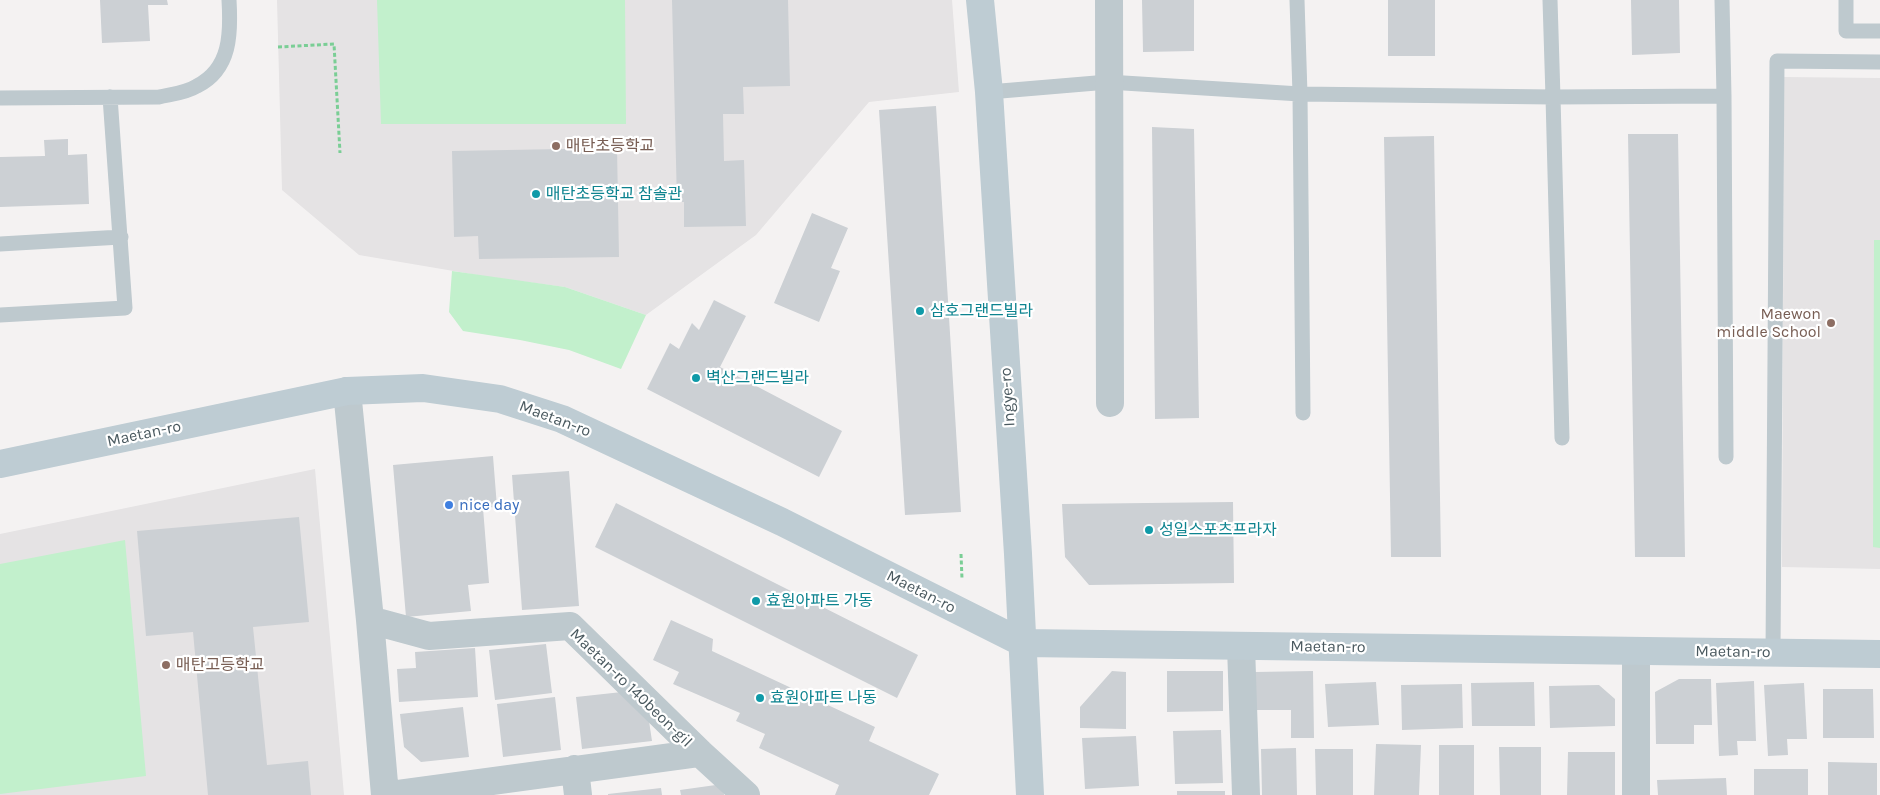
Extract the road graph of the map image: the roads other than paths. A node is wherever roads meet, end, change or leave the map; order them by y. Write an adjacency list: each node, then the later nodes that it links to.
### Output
1 (230, 0): 14 (lane)
2 (980, 0): 11 (street, Ingye-ro)
3 (1109, 0): 10 (street)
4 (1297, 0): 12 (lane)
5 (1550, 0): 15 (lane)
6 (1722, 0): 13 (lane)
7 (1846, 0): 8 (lane)
8 (1880, 31)
9 (1880, 62): 30 (lane)
10 (1108, 82): 11 (lane); 12 (lane); 21 (street)
11 (988, 92): 27 (street, Ingye-ro)
12 (1300, 94): 15 (lane); 22 (lane)
13 (1724, 96): 15 (lane); 24 (lane)
14 (110, 97): 16 (lane); 17 (lane)
15 (1553, 97): 23 (lane)
16 (0, 98)
17 (121, 237): 18 (lane); 19 (lane)
18 (0, 244)
19 (0, 315)
20 (347, 391): 25 (street, Maetan-ro); 26 (street); 27 (street, Maetan-ro)
21 (1110, 402)
22 (1303, 413)
23 (1562, 438)
24 (1726, 457)
25 (0, 464)
26 (370, 620): 32 (street, Maetan-ro 140beon-gil); 34 (street)
27 (1023, 643): 28 (street, Maetan-ro); 37 (street, Ingye-ro)
28 (1241, 646): 29 (street, Maetan-ro); 38 (street)
29 (1636, 651): 30 (street, Maetan-ro); 39 (street)
30 (1772, 653): 31 (street, Maetan-ro)
31 (1880, 654)
32 (700, 753): 33 (street, Maetan-ro 140beon-gil); 36 (street)
33 (576, 782): 35 (street, Maetan-ro 140beon-gil)
34 (384, 795)
35 (389, 795)
36 (746, 795)
37 (1030, 795)
38 (1246, 795)
39 (1636, 795)

